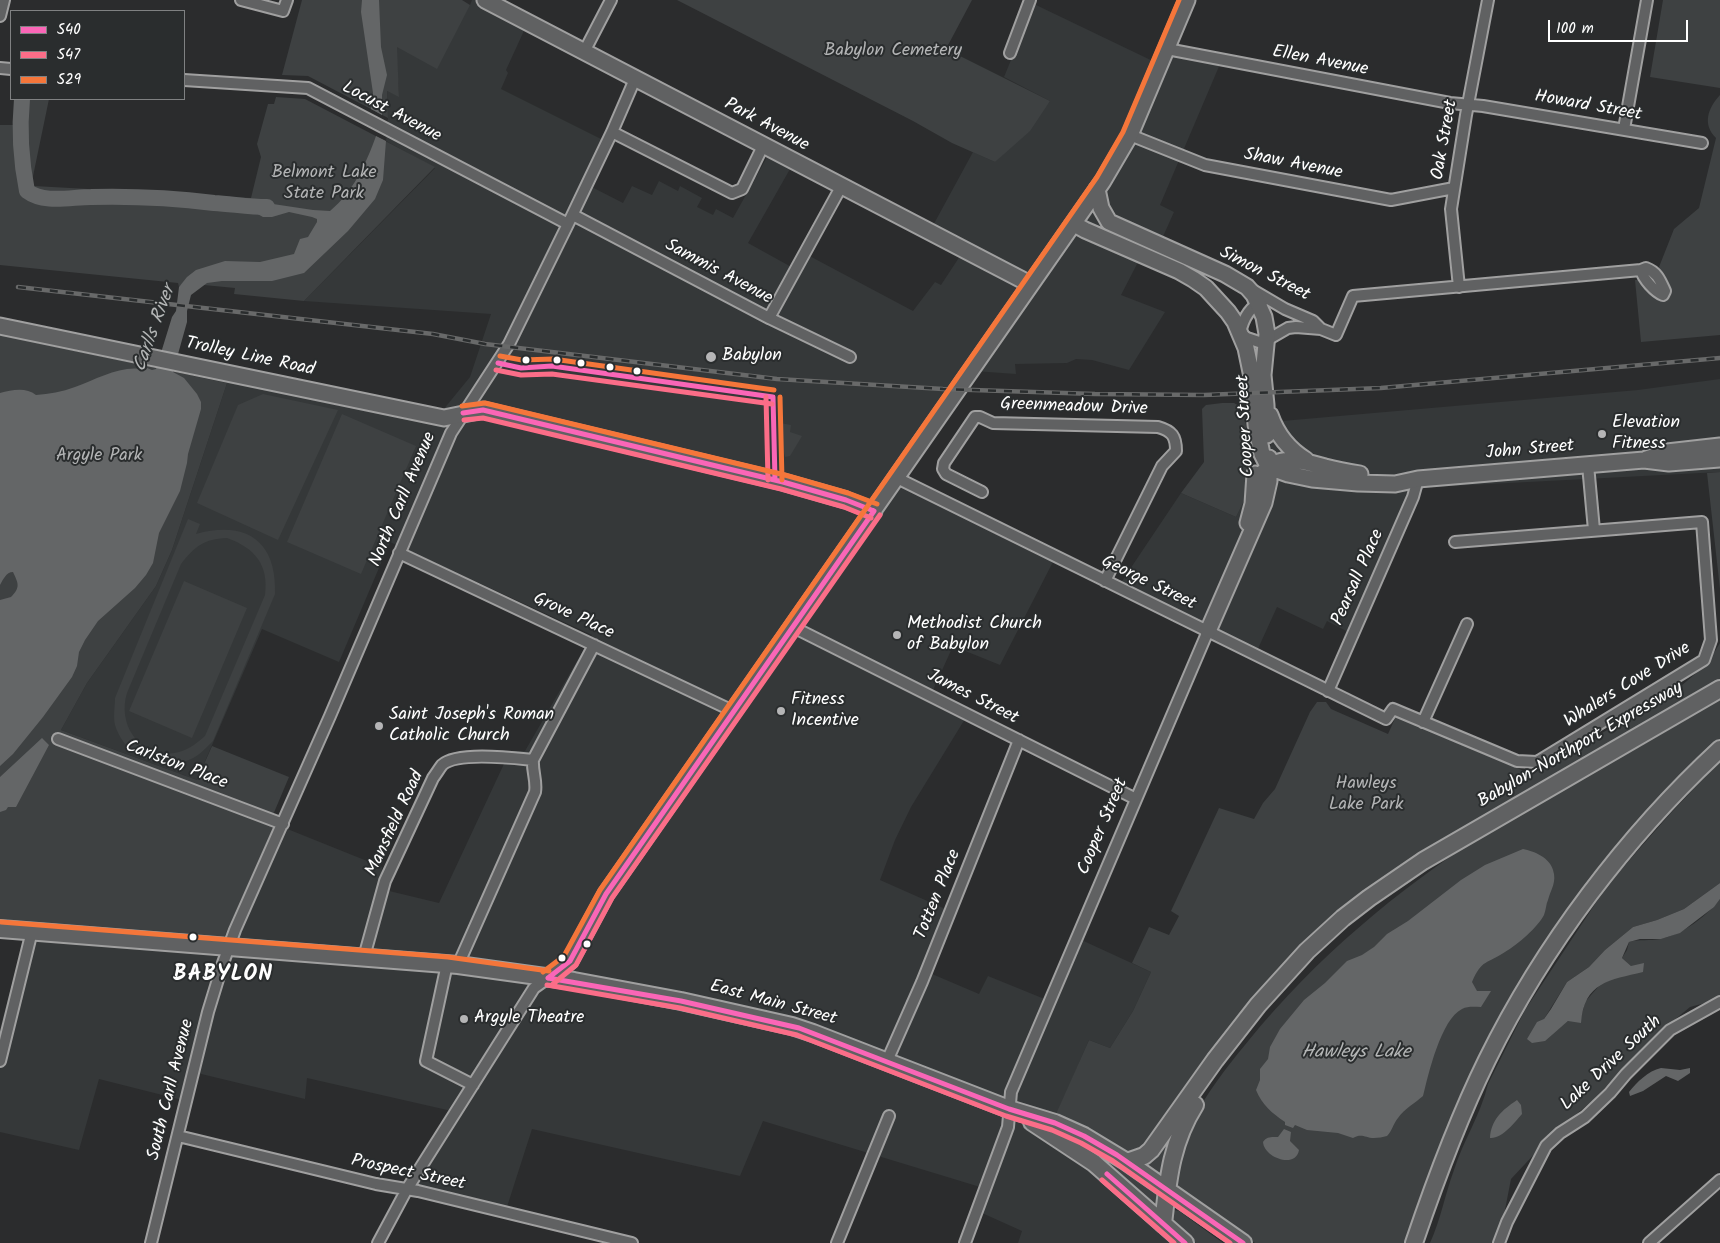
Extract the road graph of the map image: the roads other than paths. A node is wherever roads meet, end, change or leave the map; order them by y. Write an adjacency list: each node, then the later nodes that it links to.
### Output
1 (4, 0): 10 (street)
2 (241, 0): 3 (street)
3 (287, 0)
4 (484, 0): 12 (main road, Park Avenue)
5 (611, 0): 12 (street)
6 (1030, 0): 13 (street)
7 (1187, 0): 11 (main road)
8 (1488, 0): 16 (street, Oak Street)
9 (1647, 0): 17 (street)
10 (0, 16)
11 (1167, 49): 16 (street, Ellen Avenue); 19 (main road)
12 (584, 52): 14 (main road, Park Avenue)
13 (1010, 54)
14 (635, 79): 18 (street, North Carll Avenue); 21 (main road, Park Avenue)
15 (185, 80): 25 (street, Locust Avenue)
16 (1468, 104): 17 (street, Howard Street); 23 (street, Oak Street)
17 (1624, 129): 20 (street, Howard Street)
18 (612, 132): 21 (street); 25 (street, North Carll Avenue)
19 (1130, 135): 23 (street, Shaw Avenue); 24 (main road)
20 (1702, 143)
21 (762, 146): 22 (main road, Park Avenue)
22 (842, 187): 29 (main road, Park Avenue); 33 (street)
23 (1454, 188): 31 (street, Oak Street)
24 (1097, 189): 26 (main road); 27 (main road, Simon Street)
25 (571, 220): 33 (street, Sammis Avenue); 40 (street, North Carll Avenue)
26 (1076, 220): 27 (main road, Simon Street); 29 (main road); 36 (main road, Simon Street)
27 (1172, 251): 30 (main road, Simon Street)
28 (1641, 270): 31 (street)
29 (1030, 284): 48 (main road)
30 (1247, 287): 32 (main road, Cooper Street)
31 (1459, 287): 35 (street, Simon Street)
32 (1264, 301): 35 (street, Simon Street); 36 (street); 37 (main road, Cooper Street)
33 (769, 318): 38 (street, Sammis Avenue)
34 (0, 326): 40 (main road, Trolley Line Road)
35 (1321, 329): 37 (street)
36 (1240, 333): 37 (street); 41 (main road)
37 (1266, 342): 39 (main road, Cooper Street)
38 (850, 357)
39 (1266, 405): 45 (main road, John Street); 47 (main road, Cooper Street)
40 (463, 414): 54 (main road, Trolley Line Road); 57 (street, North Carll Avenue)
41 (1256, 425): 47 (main road); 51 (main road, Cooper Street)
42 (1720, 446): 44 (main road, John Street)
43 (1720, 459): 44 (main road, John Street)
44 (1644, 460): 46 (main road, John Street)
45 (1312, 463): 47 (main road, John Street); 50 (main road, John Street)
46 (1588, 465): 50 (main road, John Street); 55 (street)
47 (1270, 466): 49 (main road, John Street); 51 (main road); 53 (main road, Cooper Street)
48 (897, 478): 54 (main road); 59 (street, George Street)
49 (1312, 479): 50 (main road, John Street); 53 (main road, John Street)
50 (1418, 479): 65 (street, Pearsall Place)
51 (1256, 483): 58 (main road, Cooper Street)
52 (982, 492): 59 (street, Greenmeadow Drive)
53 (1264, 503): 58 (main road, Cooper Street)
54 (874, 511): 61 (main road)
55 (1594, 530): 56 (street, Whalers Cove Drive); 68 (street, Whalers Cove Drive)
56 (1455, 542)
57 (399, 553): 63 (street, Grove Place); 74 (street, North Carll Avenue)
58 (1237, 561): 62 (main road, Cooper Street)
59 (1105, 581): 62 (street, George Street)
60 (1467, 624): 68 (street)
61 (793, 627): 66 (main road); 70 (street, James Street)
62 (1208, 631): 65 (street, George Street); 73 (street, Cooper Street)
63 (594, 645): 66 (street, Grove Place); 72 (street)
64 (1720, 689): 75 (main road, Babylon-Northport Expressway)
65 (1328, 691): 67 (street, George Street)
66 (733, 711): 81 (main road)
67 (1386, 719): 68 (street, Whalers Cove Drive)
68 (1423, 722)
69 (58, 739): 74 (street, Carlston Place)
70 (1019, 740): 73 (street, James Street); 84 (street, Totten Place)
71 (1720, 749): 89 (main road)
72 (533, 760): 79 (street, Mansfield Road); 80 (street)
73 (1136, 799): 86 (street, Cooper Street)
74 (283, 824): 78 (street, North Carll Avenue)
75 (1462, 838): 90 (main road); 93 (main road)
76 (0, 929): 77 (main road, East Main Street)
77 (32, 932): 78 (main road, East Main Street); 83 (street)
78 (229, 946): 79 (main road, East Main Street); 88 (street, South Carll Avenue)
79 (364, 957): 80 (main road, East Main Street)
80 (453, 965): 81 (main road, East Main Street); 85 (street)
81 (548, 978): 84 (main road, East Main Street); 85 (street)
82 (1720, 1002): 104 (street, Lake Drive South)
83 (0, 1061)
84 (887, 1061): 86 (main road, East Main Street)
85 (473, 1085): 92 (street)
86 (1009, 1109): 90 (main road, East Main Street); 94 (main road, East Main Street); 99 (street, Cooper Street)
87 (889, 1116): 98 (street)
88 (178, 1136): 92 (street, Prospect Street); 95 (street, South Carll Avenue)
89 (1446, 1156): 102 (main road); 103 (main road)
90 (1127, 1162): 93 (main road, East Main Street)
91 (1720, 1180): 105 (street)
92 (407, 1189): 96 (street); 97 (street, Prospect Street)
93 (1167, 1189): 94 (main road); 101 (main road, East Main Street)
94 (1163, 1224): 100 (main road, East Main Street)
95 (151, 1243)
96 (378, 1243)
97 (632, 1243)
98 (837, 1243)
99 (965, 1243)
100 (1185, 1243)
101 (1243, 1243)
102 (1414, 1243)
103 (1421, 1243)
104 (1499, 1243)
105 (1650, 1243)

